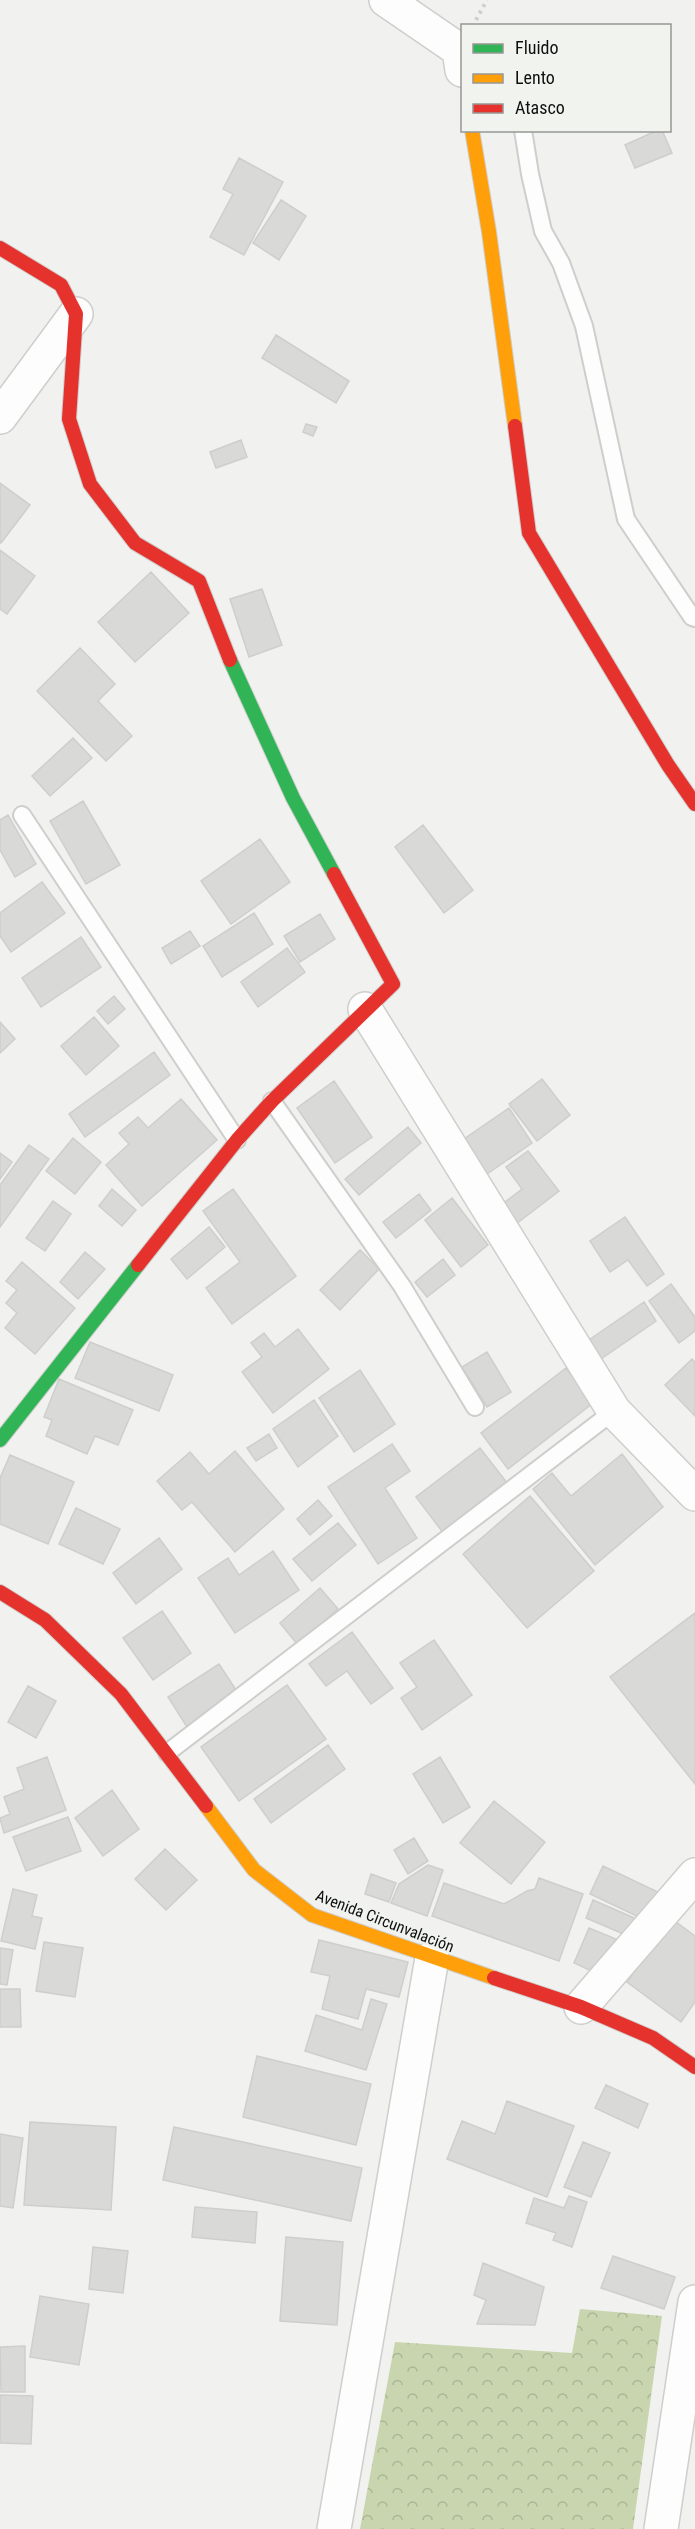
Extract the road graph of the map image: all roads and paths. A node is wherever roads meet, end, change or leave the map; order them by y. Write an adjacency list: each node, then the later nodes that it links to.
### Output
1 (386, 0): 4 (street)
2 (487, 0): 3 (path)
3 (476, 24)
4 (461, 47)
5 (472, 132): 11 (street)
6 (523, 132): 10 (lane)
7 (0, 248): 8 (street)
8 (76, 314): 9 (street); 13 (street)
9 (0, 417)
10 (695, 618)
11 (695, 804)
12 (22, 815): 15 (lane)
13 (365, 1009): 14 (street); 17 (street)
14 (272, 1101): 15 (street); 16 (lane)
15 (237, 1140): 18 (street)
16 (475, 1407)
17 (614, 1411): 19 (street); 21 (lane)
18 (0, 1440)
19 (695, 1494)
20 (0, 1592): 21 (street, Avenida Circunvalación)
21 (168, 1753): 23 (street, Avenida Circunvalación)
22 (695, 1875): 24 (street)
23 (432, 1958): 24 (street, Avenida Circunvalación); 27 (street)
24 (581, 2007): 25 (street, Avenida Circunvalación)
25 (695, 2067)
26 (695, 2302): 28 (street)
27 (334, 2529)
28 (661, 2529)

